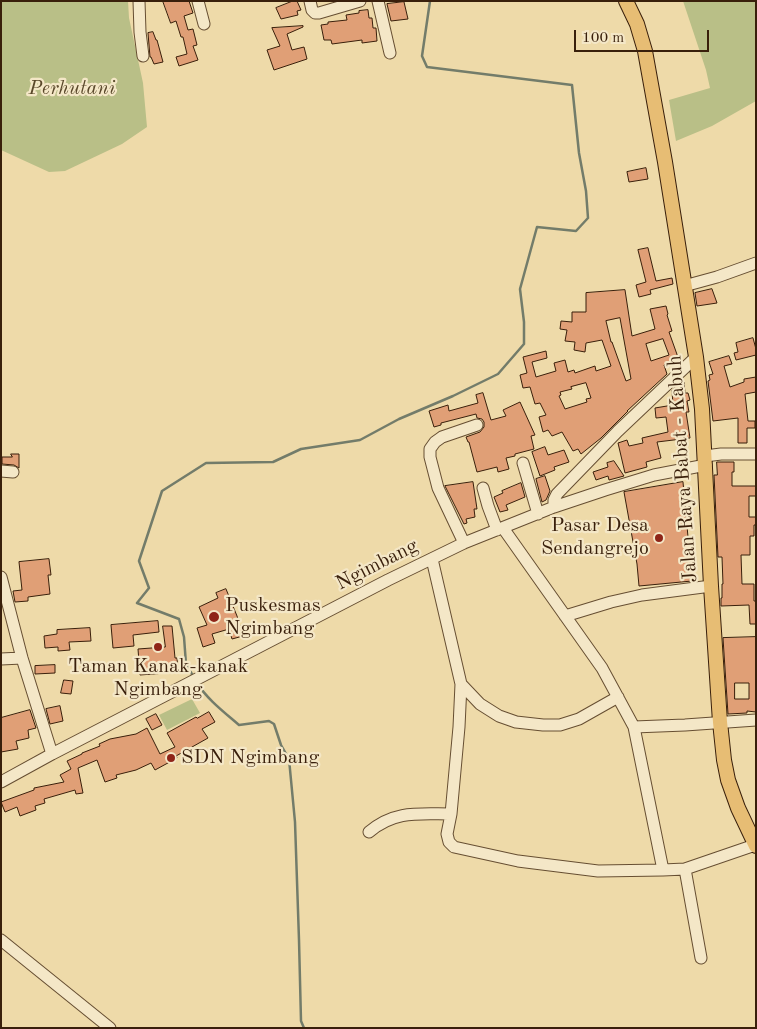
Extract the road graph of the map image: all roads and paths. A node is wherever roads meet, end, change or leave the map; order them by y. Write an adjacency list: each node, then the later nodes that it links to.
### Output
1 (139, 1): 9 (street)
2 (198, 1): 7 (street)
3 (310, 1): 4 (street)
4 (360, 1)
5 (378, 1): 8 (street)
6 (626, 1): 11 (main road, Jalan Raya Babat - Kabuh)
7 (204, 24)
8 (390, 53)
9 (143, 56)
10 (756, 263): 11 (street)
11 (684, 286): 12 (main road, Jalan Raya Babat - Kabuh)
12 (696, 357): 15 (main road, Jalan Raya Babat - Kabuh); 18 (street)
13 (477, 425): 21 (street)
14 (756, 454): 15 (street, Ngimbang)
15 (705, 461): 18 (street, Ngimbang); 24 (main road, Jalan Raya Babat - Kabuh)
16 (522, 462): 19 (street)
17 (483, 488): 20 (street)
18 (554, 507): 19 (street, Ngimbang)
19 (538, 514): 20 (street, Ngimbang)
20 (500, 529): 21 (street, Ngimbang); 25 (street)
21 (464, 544): 22 (street, Ngimbang)
22 (432, 559): 28 (street); 33 (street, Ngimbang)
23 (1, 577): 26 (street)
24 (711, 586): 25 (street); 31 (main road, Jalan Raya Babat - Kabuh)
25 (565, 616): 29 (street)
26 (22, 658): 27 (street); 33 (street)
27 (1, 659)
28 (461, 684): 29 (street); 35 (street)
29 (618, 697): 32 (street)
30 (756, 720): 31 (street)
31 (720, 722): 32 (street); 37 (main road, Jalan Raya Babat - Kabuh)
32 (634, 727): 39 (street)
33 (52, 754): 34 (street, Ngimbang)
34 (1, 782)
35 (451, 814): 36 (street); 39 (street)
36 (369, 832)
37 (756, 846): 38 (street)
38 (685, 869): 39 (street); 41 (street)
39 (663, 870)
40 (1, 940): 42 (street)
41 (701, 958)
42 (110, 1028)

